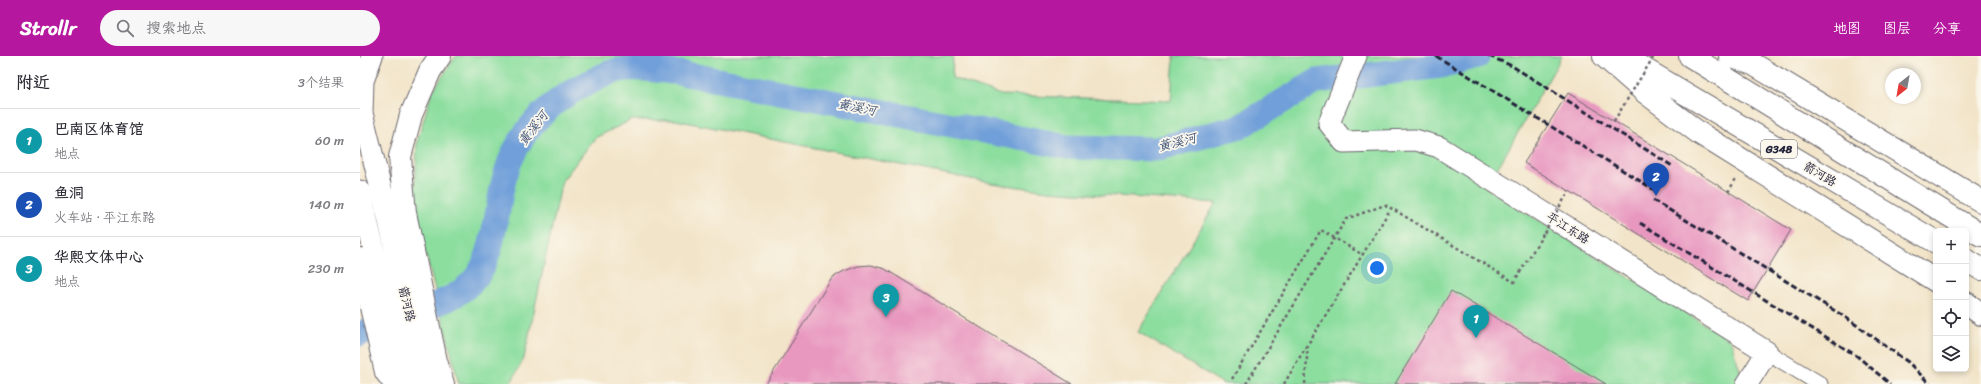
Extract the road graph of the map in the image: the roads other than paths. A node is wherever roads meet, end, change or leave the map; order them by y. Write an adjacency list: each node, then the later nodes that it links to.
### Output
1 (372, 56): 10 (street)
2 (440, 56): 10 (highway)
3 (1356, 56): 19 (street, 平江东路)
4 (1604, 56): 16 (highway)
5 (1622, 56): 12 (highway, 箭河路 / G348)
6 (1690, 56): 11 (highway, G348)
7 (1730, 56): 9 (highway)
8 (360, 191): 20 (street, 箭河路)
9 (1981, 201)
10 (397, 217): 20 (highway)
11 (1981, 235)
12 (1933, 240)
13 (360, 258): 20 (highway)
14 (1969, 262): 15 (highway)
15 (1981, 269)
16 (1933, 279)
17 (1969, 305): 18 (highway)
18 (1981, 314)
19 (1767, 352): 23 (street); 24 (street)
20 (408, 372): 21 (street, 箭河路); 22 (highway)
21 (431, 384)
22 (443, 384)
23 (1747, 384)
24 (1820, 384)

